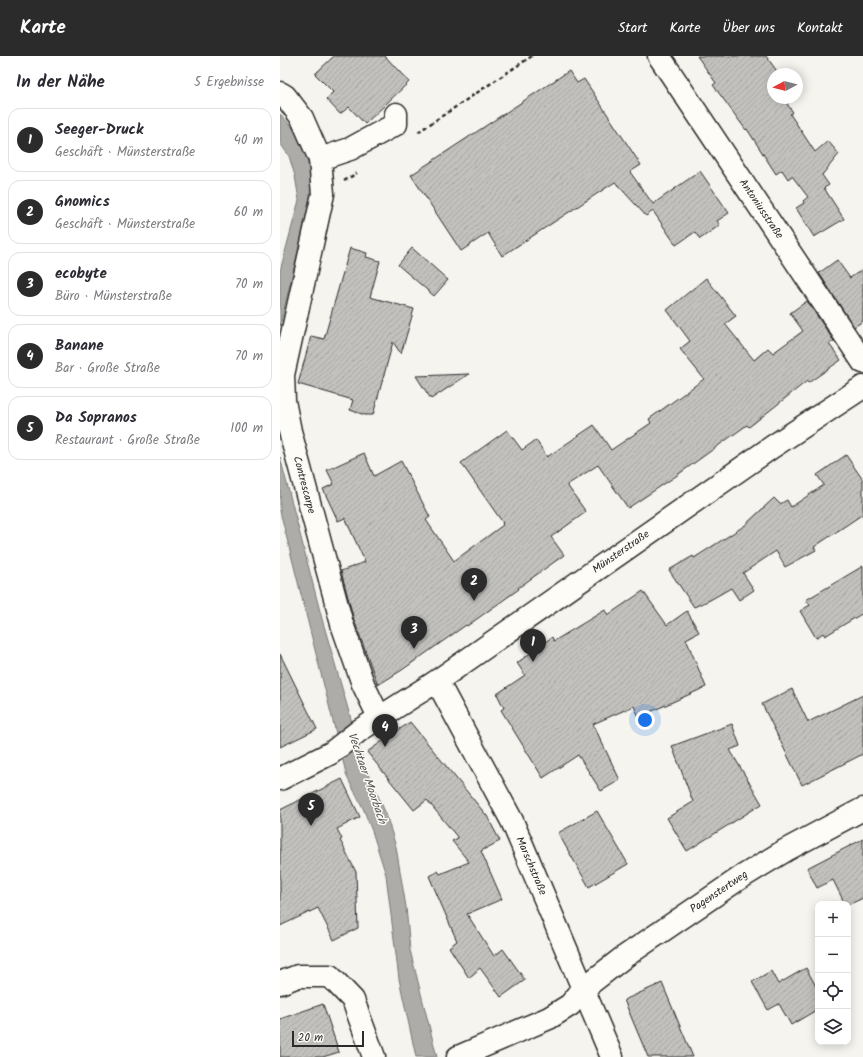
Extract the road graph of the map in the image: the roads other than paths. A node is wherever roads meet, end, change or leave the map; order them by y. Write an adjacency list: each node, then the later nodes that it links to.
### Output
1 (659, 56): 5 (street, Antoniusstraße)
2 (280, 93): 4 (street, Contrescarpe)
3 (396, 114): 4 (street)
4 (320, 159): 8 (street, Contrescarpe)
5 (863, 362)
6 (863, 387): 7 (street, Münsterstraße)
7 (437, 681): 8 (street, Münsterstraße); 12 (street, Marschstraße)
8 (379, 717): 9 (street, Münsterstraße)
9 (280, 779)
10 (863, 809): 12 (street, Pagenstertweg)
11 (280, 982): 13 (street)
12 (584, 988): 14 (street, Pagenstertweg); 15 (street, Marschstraße)
13 (374, 1057)
14 (458, 1057)
15 (612, 1057)

